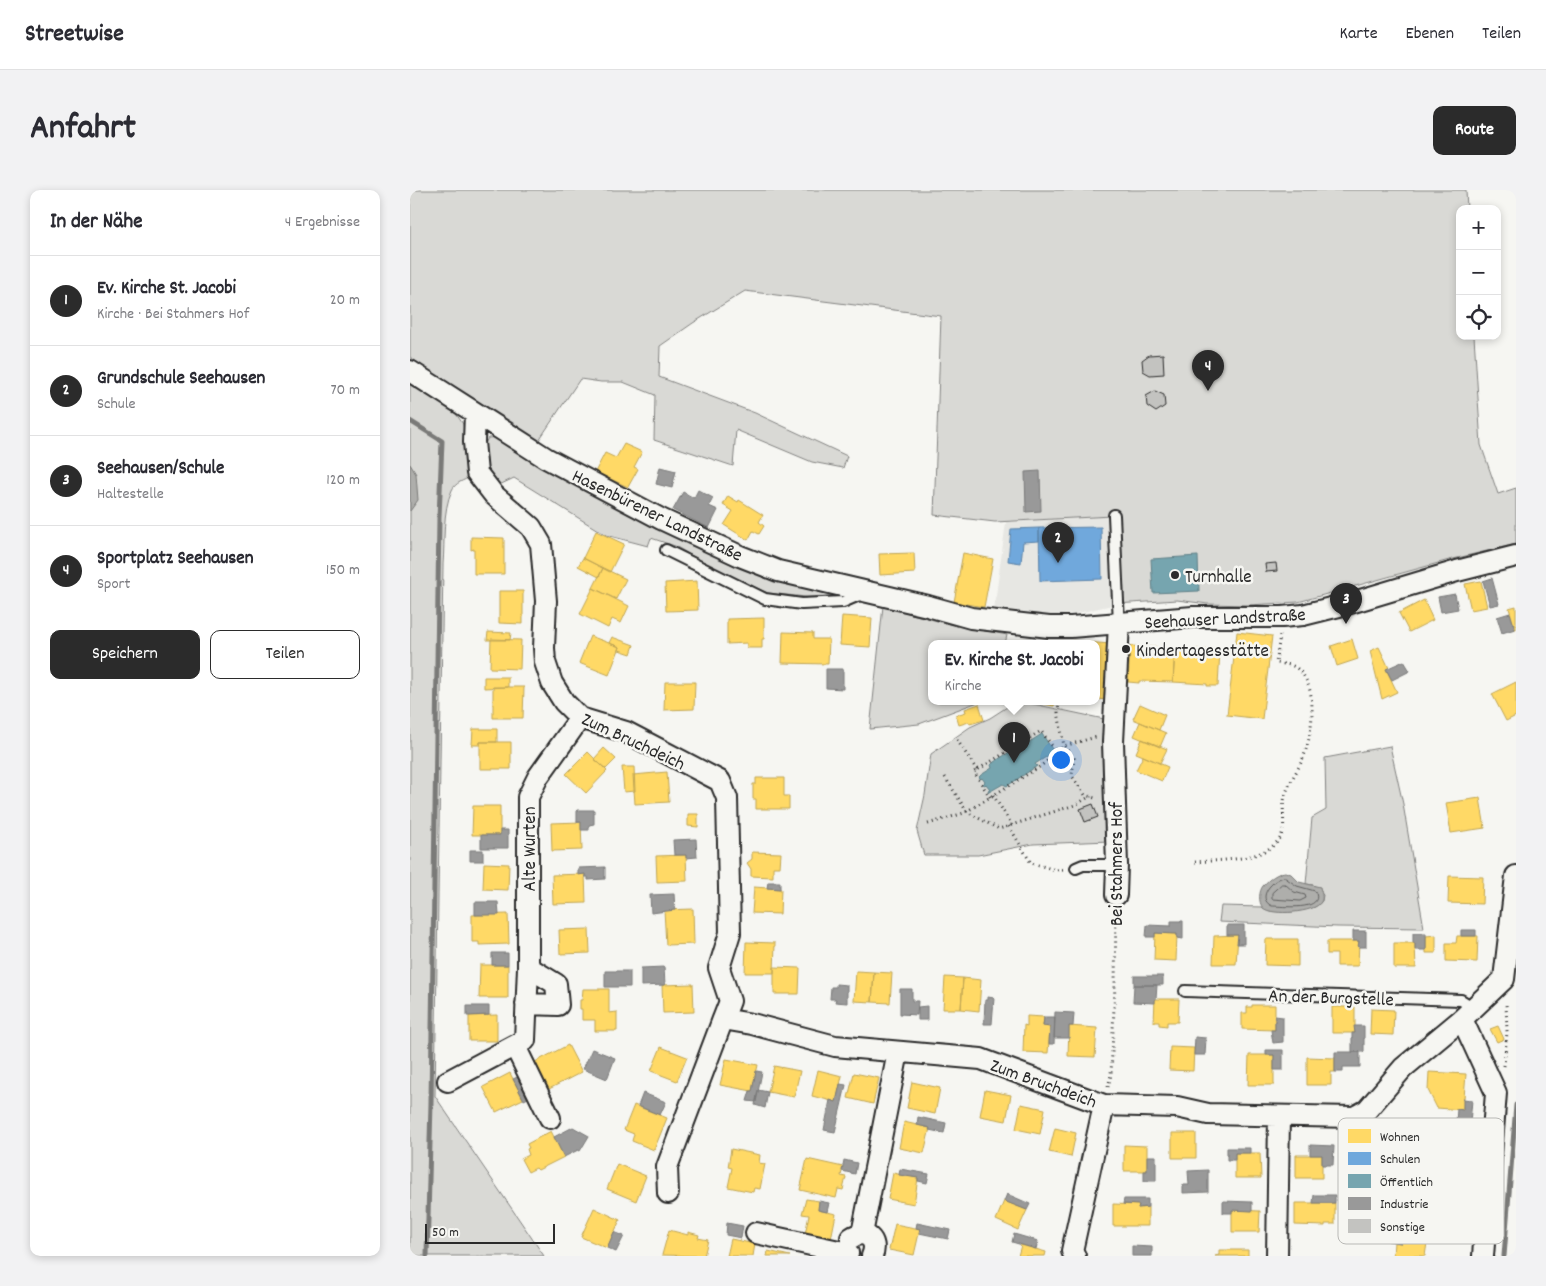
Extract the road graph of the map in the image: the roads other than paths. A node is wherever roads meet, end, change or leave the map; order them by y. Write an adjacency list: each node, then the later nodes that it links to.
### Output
1 (410, 371): 2 (street, Hasenbürener Landstraße)
2 (475, 414): 6 (street, Hasenbürener Landstraße); 9 (street, Zum Bruchdeich)
3 (1114, 515): 8 (lane)
4 (666, 550): 6 (lane)
5 (1516, 556): 8 (street, Seehauser Landstraße)
6 (868, 592): 7 (street, Hasenbürener Landstraße)
7 (928, 606): 8 (street, Seehauser Landstraße)
8 (1119, 623): 10 (street, Bei Stahmers Hof)
9 (580, 718): 14 (street, Alte Wurten); 18 (street, Zum Bruchdeich)
10 (1117, 865): 11 (lane); 13 (street, Bei Stahmers Hof)
11 (1076, 868)
12 (1516, 876): 17 (street)
13 (1116, 895)
14 (528, 966): 16 (street, Alte Wurten); 16 (street)
15 (1184, 991): 17 (lane, An der Burgstelle)
16 (526, 1004): 19 (street, Alte Wurten)
17 (1468, 1014): 23 (street, Zum Bruchdeich); 25 (street)
18 (723, 1019): 20 (street, Zum Bruchdeich); 26 (street, Zum Bruchdeich)
19 (515, 1046): 21 (street); 24 (street)
20 (898, 1052): 22 (street, Zum Bruchdeich); 28 (street)
21 (448, 1080)
22 (1104, 1104): 23 (street, Zum Bruchdeich); 31 (street)
23 (1279, 1116): 32 (street)
24 (550, 1118)
25 (1494, 1118)
26 (668, 1193)
27 (756, 1233): 29 (street)
28 (862, 1234): 29 (street); 30 (street)
29 (849, 1254)
30 (872, 1256)
31 (1075, 1256)
32 (1277, 1256)

